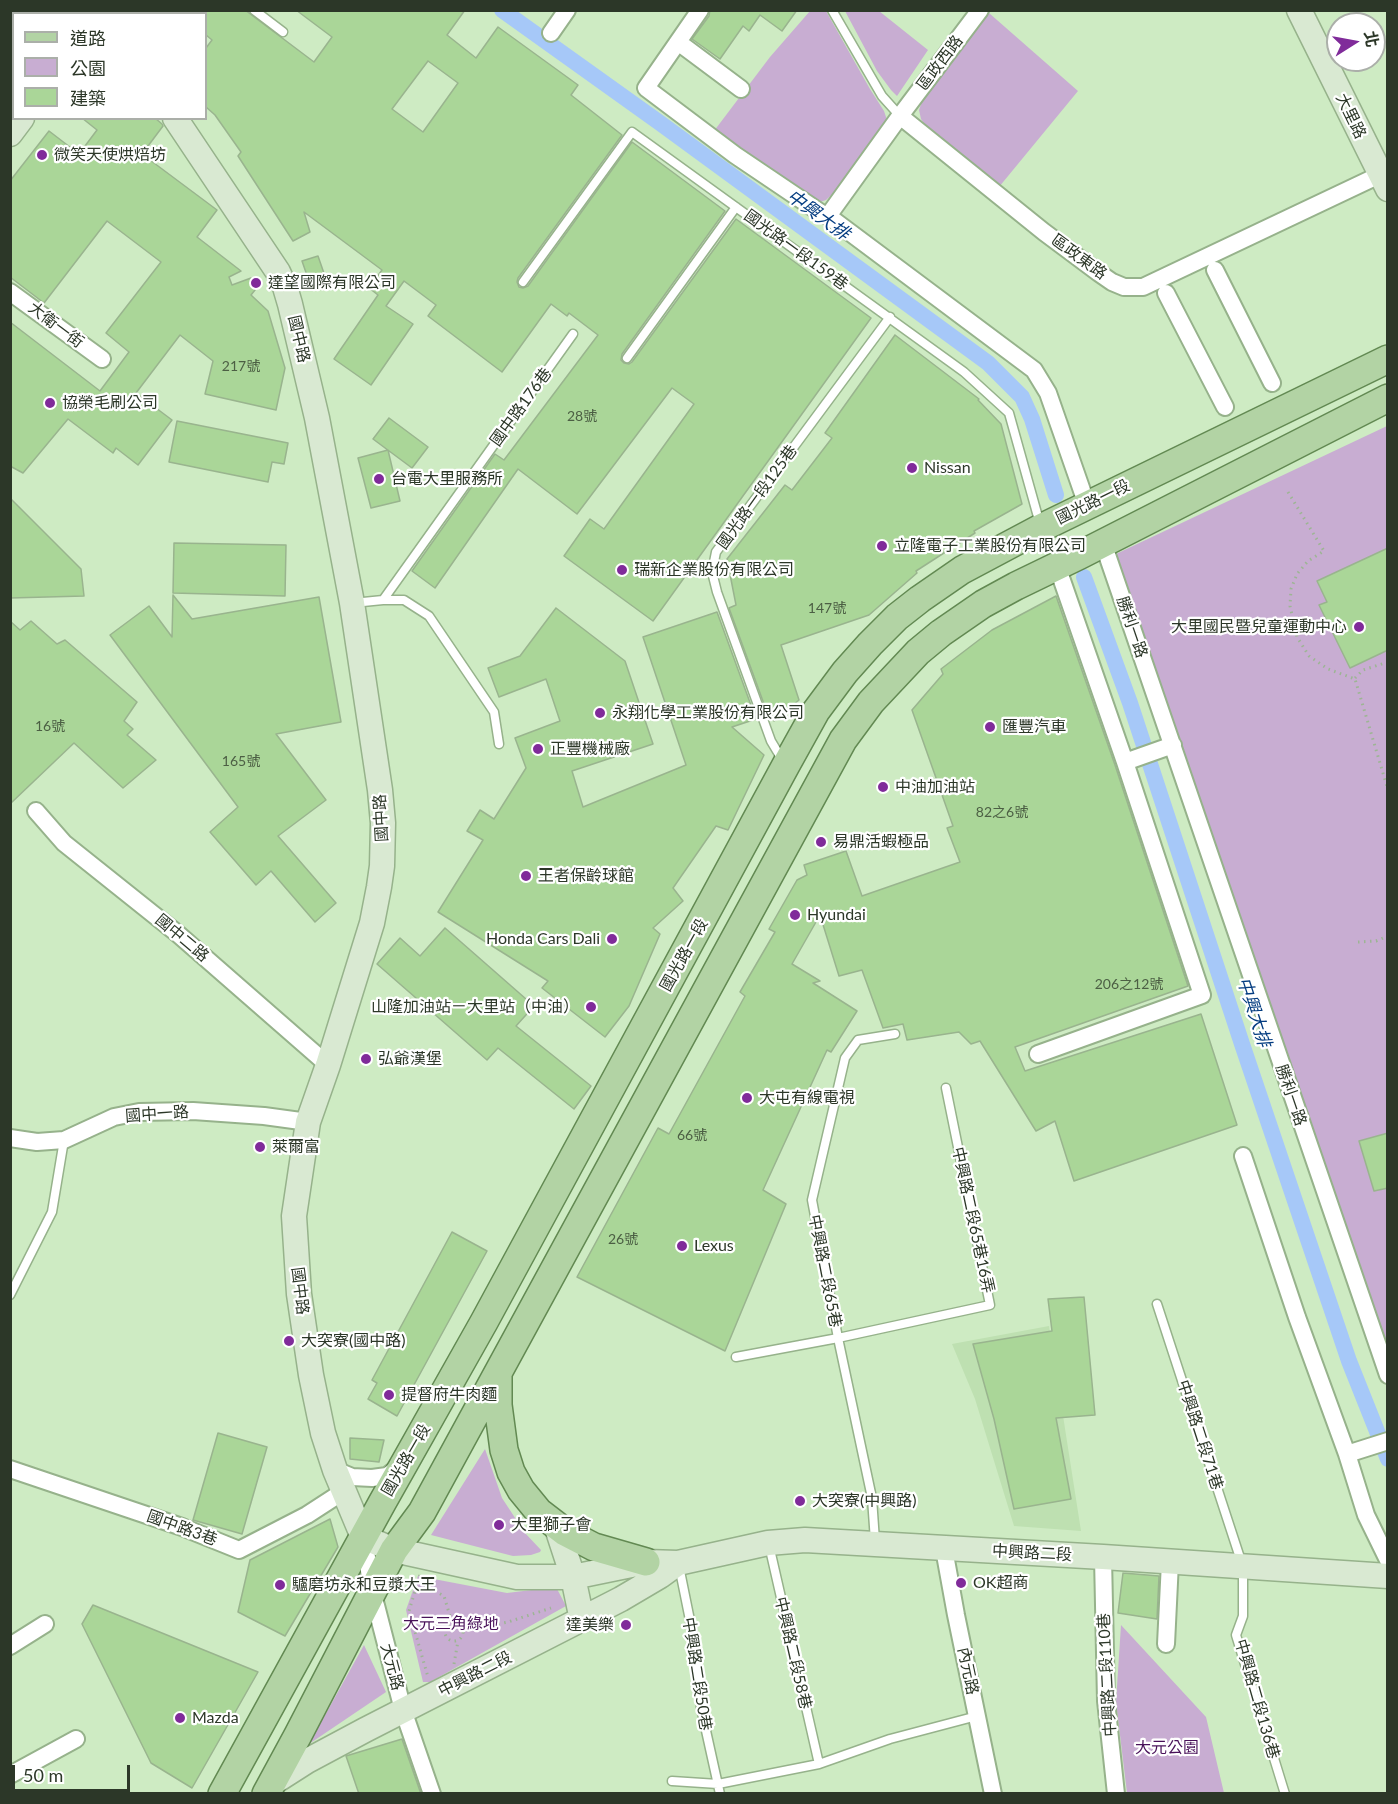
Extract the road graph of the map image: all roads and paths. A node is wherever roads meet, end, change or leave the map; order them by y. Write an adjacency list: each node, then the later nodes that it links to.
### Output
1 (254, 10): 7 (lane)
2 (567, 10): 8 (street)
3 (832, 10): 11 (lane)
4 (980, 10): 11 (street, 區政西路)
5 (1299, 10): 15 (street, 大里路)
6 (694, 13): 9 (street)
7 (283, 32)
8 (551, 33)
9 (678, 42): 10 (street); 17 (street)
10 (741, 89)
11 (900, 116): 15 (street, 區政東路); 17 (street, 區政西路)
12 (20, 120): 14 (street)
13 (176, 120): 36 (street, 國中路)
14 (10, 134)
15 (1385, 176)
16 (736, 207): 19 (lane, 國光路一段159巷); 22 (lane, 國光路一段159巷); 24 (lane)
17 (828, 216): 31 (street)
18 (1215, 270): 27 (street)
19 (523, 282)
20 (10, 291): 26 (street, 大衛一街)
21 (1166, 293): 29 (street)
22 (890, 317): 32 (lane, 國光路一段159巷); 42 (lane, 國光路一段125巷)
23 (573, 334): 35 (lane, 國中路176巷)
24 (627, 358)
25 (1388, 359): 31 (main road, 國光路一段)
26 (102, 360)
27 (1272, 383)
28 (1388, 398): 33 (main road)
29 (1225, 407)
30 (1288, 492): 38 (path)
31 (1087, 505): 32 (main road, 國光路一段)
32 (1041, 528): 42 (main road, 國光路一段)
33 (1102, 543): 34 (main road); 40 (street, 勝利一路)
34 (1057, 566): 41 (street); 59 (main road)
35 (383, 600): 36 (lane); 39 (lane)
36 (352, 603): 49 (street, 國中路)
37 (1388, 662): 38 (path)
38 (1355, 679): 43 (path)
39 (499, 744)
40 (1173, 746): 41 (street); 60 (street, 勝利一路)
41 (1125, 762): 48 (street)
42 (786, 765): 63 (main road, 國光路一段)
43 (1388, 790)
44 (36, 811): 49 (street, 國中二路)
45 (1388, 936): 46 (path)
46 (1358, 942)
47 (895, 1034): 57 (lane, 中興路二段65巷)
48 (1038, 1054)
49 (328, 1065): 51 (street, 國中路)
50 (946, 1089): 57 (lane, 中興路二段65巷16弄)
51 (308, 1122): 53 (street, 國中一路); 65 (street, 國中路)
52 (10, 1138): 53 (street, 國中一路)
53 (64, 1140): 55 (lane)
54 (1243, 1156): 62 (street)
55 (10, 1295)
56 (1157, 1304): 78 (lane, 中興路二段71巷)
57 (838, 1338): 58 (lane); 69 (lane, 中興路二段65巷)
58 (736, 1357)
59 (498, 1373): 66 (main road); 71 (main road)
60 (1388, 1375)
61 (1388, 1441): 62 (street)
62 (1347, 1454): 73 (street)
63 (404, 1464): 65 (street); 67 (main road, 國光路一段)
64 (10, 1469): 65 (street, 國中路3巷)
65 (339, 1481): 67 (street, 國中路)
66 (556, 1525): 74 (main road); 80 (street)
67 (363, 1537): 71 (street, 中興路二段); 82 (street, 大元路); 99 (main road, 國光路一段)
68 (768, 1543): 69 (street, 中興路二段); 76 (street, 中興路二段); 94 (lane, 中興路二段58巷)
69 (875, 1545): 70 (street, 中興路二段)
70 (944, 1549): 72 (street, 中興路二段); 92 (street, 內元路)
71 (394, 1550): 80 (street, 中興路二段); 82 (main road)
72 (1103, 1557): 75 (street, 中興路二段); 103 (street, 中興路二段110巷)
73 (1388, 1560)
74 (646, 1562): 76 (street, 中興路二段); 80 (street, 中興路二段)
75 (1170, 1562): 78 (street, 中興路二段); 88 (street)
76 (678, 1563): 84 (street, 中興路二段); 97 (lane, 中興路二段50巷)
77 (418, 1566): 81 (path)
78 (1243, 1567): 79 (street, 中興路二段); 104 (lane, 中興路二段136巷)
79 (1388, 1576)
80 (573, 1577): 84 (street)
81 (419, 1582): 85 (path); 90 (path)
82 (372, 1590): 91 (street, 大元路); 98 (main road)
83 (551, 1608): 87 (path)
84 (582, 1620): 91 (street, 中興路二段)
85 (452, 1623): 87 (path); 87 (path)
86 (45, 1624): 89 (street)
87 (463, 1631)
88 (1166, 1644)
89 (10, 1646)
90 (430, 1682)
91 (403, 1710): 98 (street, 中興路二段); 100 (street, 大元路)
92 (977, 1716): 94 (lane); 102 (street, 內元路)
93 (75, 1738): 95 (street)
94 (819, 1764): 97 (lane)
95 (10, 1775)
96 (672, 1781): 97 (lane)
97 (718, 1784): 101 (lane, 中興路二段50巷)
98 (269, 1789)
99 (222, 1794)
100 (432, 1794)
101 (720, 1794)
102 (993, 1794)
103 (1116, 1794)
104 (1285, 1794)

